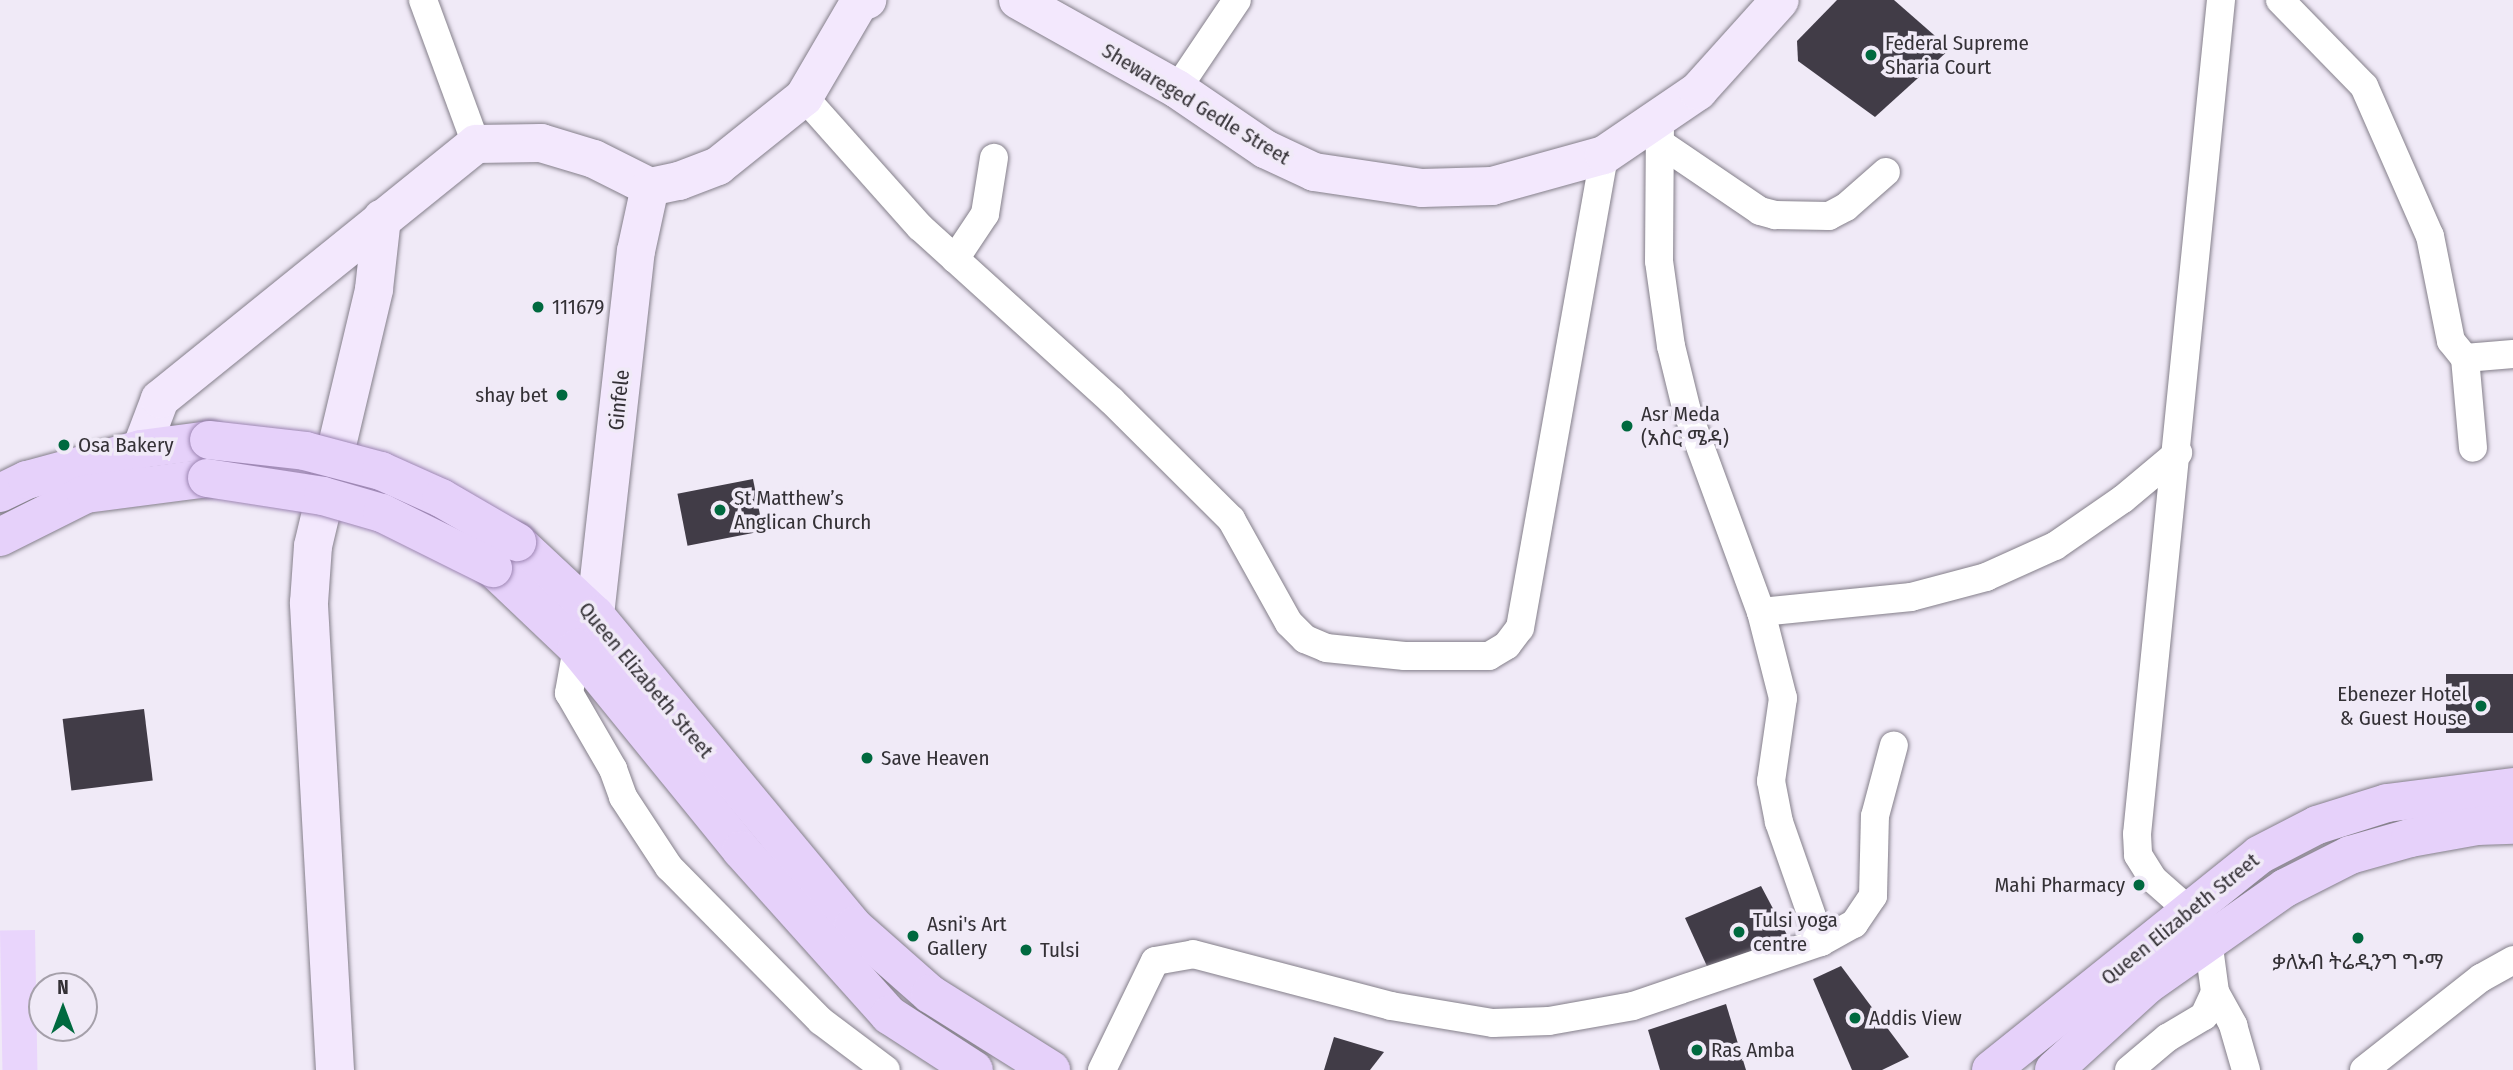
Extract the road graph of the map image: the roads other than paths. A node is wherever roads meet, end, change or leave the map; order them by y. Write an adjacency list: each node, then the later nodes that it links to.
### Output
1 (423, 0): 11 (street)
2 (1017, 0): 8 (street, Shewareged Gedle Street)
3 (1237, 0): 8 (street)
4 (1780, 0): 10 (street, Shewareged Gedle Street)
5 (2221, 0): 22 (street)
6 (2280, 0): 19 (street)
7 (862, 1): 9 (street)
8 (1177, 89): 12 (street, Shewareged Gedle Street)
9 (804, 97): 15 (street); 17 (street)
10 (1660, 131): 12 (street, Shewareged Gedle Street); 14 (street); 26 (street)
11 (476, 144): 15 (street); 16 (street)
12 (1604, 155): 17 (street)
13 (994, 158): 17 (street)
14 (1886, 172)
15 (650, 187): 27 (street, Ginfele)
16 (382, 218): 21 (street); 37 (street)
17 (955, 258)
18 (2513, 354): 19 (street)
19 (2465, 358): 20 (street)
20 (2473, 448)
21 (141, 449): 23 (main road, Queen Elizabeth Street); 25 (main road, Queen Elizabeth Street, bridge)
22 (2178, 453): 26 (street); 32 (street)
23 (0, 494)
24 (0, 537): 25 (main road, Queen Elizabeth Street, bridge)
25 (505, 555): 27 (main road, Queen Elizabeth Street); 28 (main road, Queen Elizabeth Street)
26 (1761, 612): 34 (street)
27 (595, 615): 28 (street); 40 (main road, Queen Elizabeth Street)
28 (577, 648): 38 (street); 39 (main road, Queen Elizabeth Street)
29 (1894, 745): 34 (street)
30 (2513, 787): 32 (main road, Queen Elizabeth Street)
31 (2513, 825): 33 (main road, Queen Elizabeth Street)
32 (2188, 909): 33 (street); 42 (main road, Queen Elizabeth Street)
33 (2208, 940): 36 (street); 43 (main road, Queen Elizabeth Street)
34 (1821, 942): 41 (street)
35 (2513, 960): 46 (street)
36 (2215, 992): 44 (street); 45 (street)
37 (335, 1070)
38 (886, 1070)
39 (974, 1070)
40 (1051, 1070)
41 (1102, 1070)
42 (1991, 1070)
43 (2054, 1070)
44 (2129, 1070)
45 (2246, 1070)
46 (2364, 1070)

